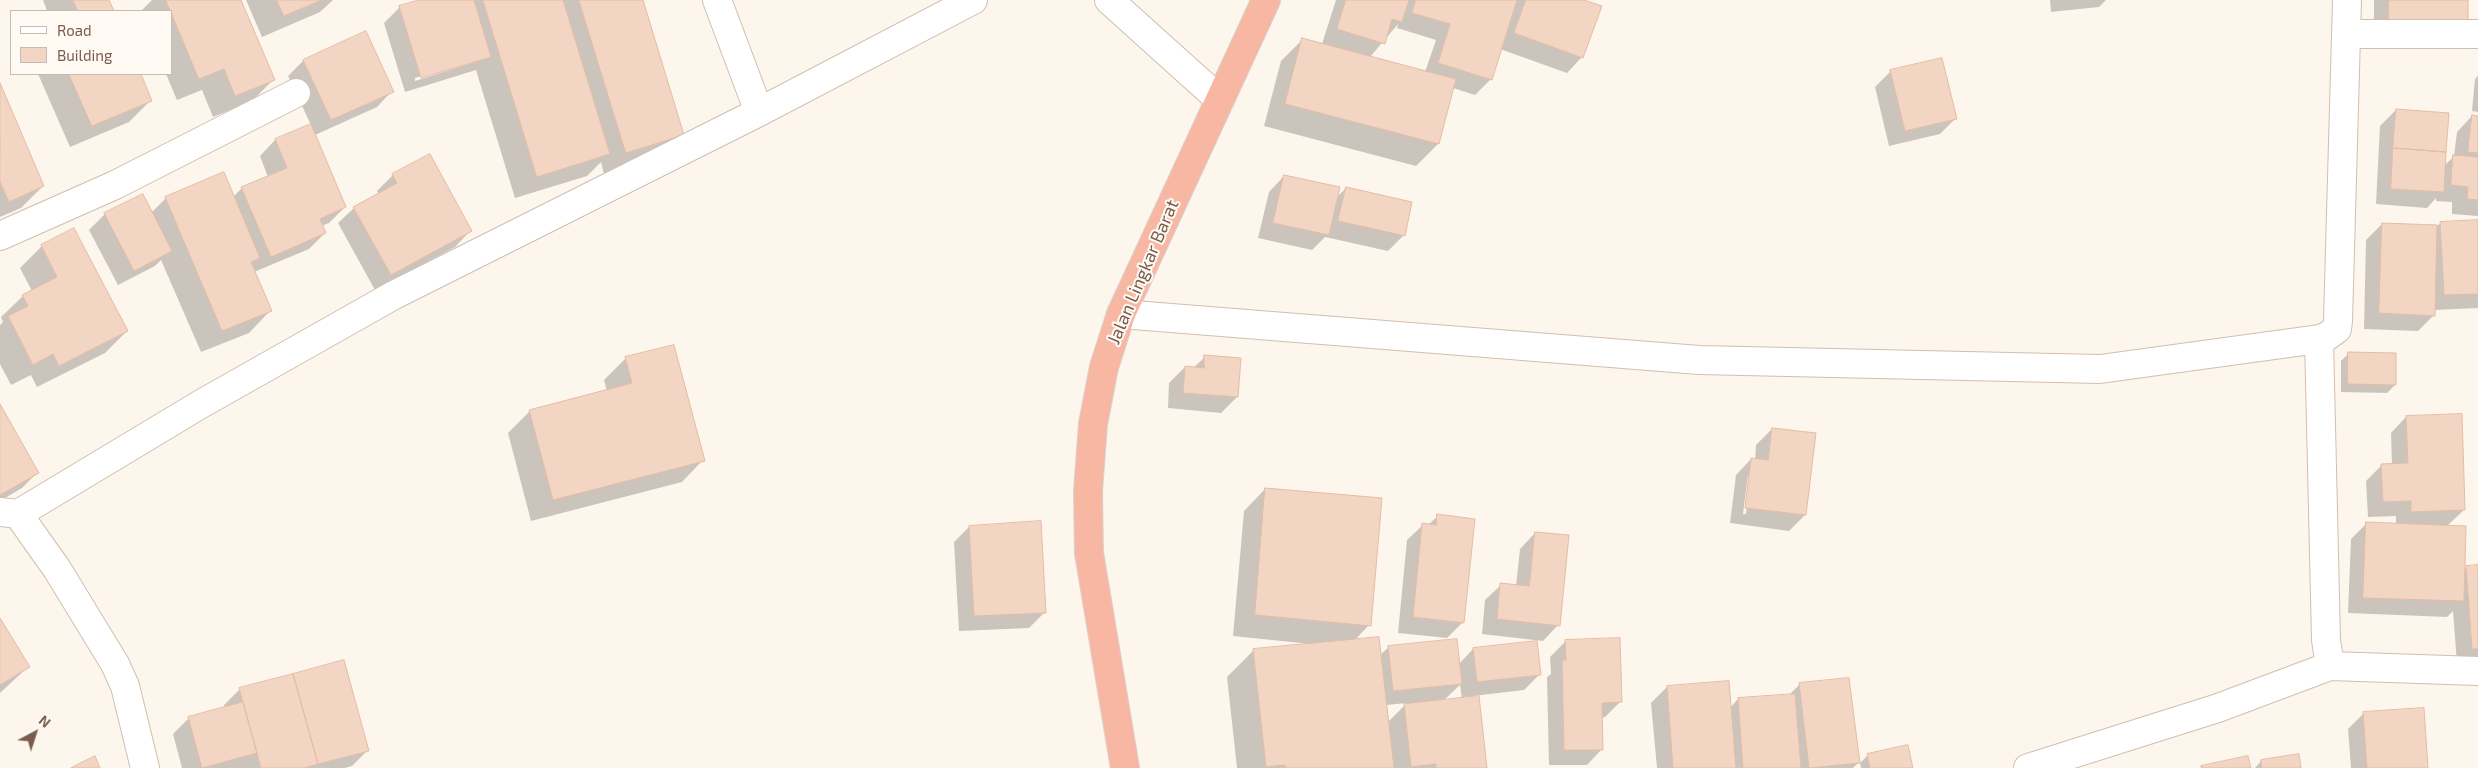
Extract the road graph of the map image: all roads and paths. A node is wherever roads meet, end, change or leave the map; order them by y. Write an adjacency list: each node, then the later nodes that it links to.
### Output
1 (718, 0): 10 (street)
2 (972, 0): 10 (street)
3 (1109, 0): 9 (street)
4 (1266, 0): 9 (highway, Jalan Lingkar Barat)
5 (2347, 0): 6 (street)
6 (2346, 34): 7 (street); 13 (street)
7 (2478, 34)
8 (296, 92): 11 (street)
9 (1220, 100): 12 (highway, Jalan Lingkar Barat)
10 (759, 112): 14 (street)
11 (0, 236)
12 (1121, 314): 13 (street); 18 (highway, Jalan Lingkar Barat)
13 (2319, 338): 15 (street)
14 (9, 513): 17 (street)
15 (2330, 666): 16 (street); 19 (street)
16 (2478, 671)
17 (145, 768)
18 (1125, 768)
19 (2028, 768)

